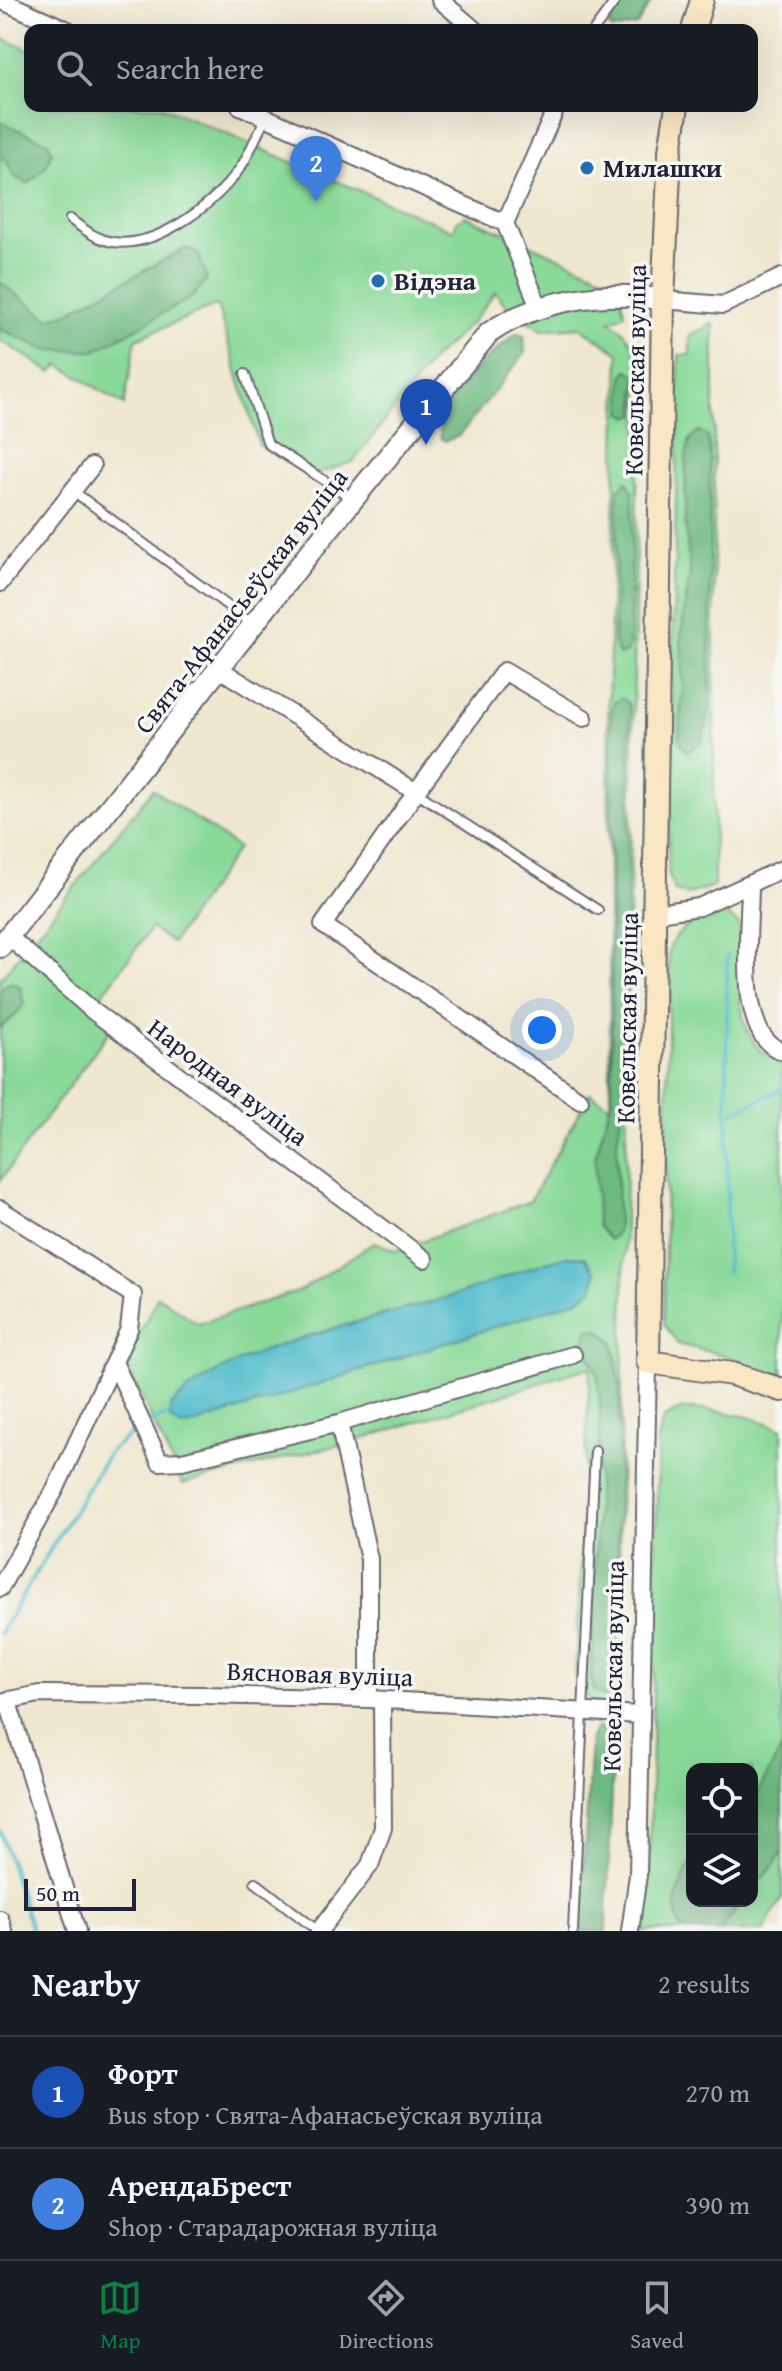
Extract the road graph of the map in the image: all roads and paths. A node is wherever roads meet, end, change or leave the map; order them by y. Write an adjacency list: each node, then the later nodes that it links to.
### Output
1 (440, 0): 6 (street)
2 (616, 0): 7 (lane)
3 (702, 0): 8 (main road)
4 (2, 4): 5 (street)
5 (53, 24)
6 (468, 24)
7 (598, 24)
8 (695, 24)
9 (253, 112): 12 (street)
10 (554, 112): 14 (street)
11 (676, 112): 16 (main road, Ковельская вуліца)
12 (266, 118): 13 (lane); 14 (street)
13 (70, 219)
14 (505, 223): 17 (street)
15 (782, 277): 16 (street)
16 (663, 300): 17 (street, Свята-Афанасьеўская вуліца); 30 (main road, Ковельская вуліца)
17 (539, 307): 21 (street, Свята-Афанасьеўская вуліца)
18 (245, 374): 21 (lane)
19 (92, 466): 20 (street)
20 (72, 491): 22 (street); 23 (lane)
21 (353, 500): 23 (street, Свята-Афанасьеўская вуліца)
22 (0, 583)
23 (255, 626): 24 (street, Свята-Афанасьеўская вуліца)
24 (221, 670): 26 (street); 31 (street, Свята-Афанасьеўская вуліца)
25 (584, 718): 26 (street)
26 (416, 792): 29 (lane); 33 (street)
27 (782, 869): 28 (street)
28 (750, 886): 30 (street); 32 (street)
29 (598, 910)
30 (657, 913): 38 (main road, Ковельская вуліца)
31 (4, 942): 35 (street, Народная вуліца)
32 (782, 1051)
33 (580, 1100)
34 (0, 1209): 37 (street)
35 (424, 1259)
36 (573, 1355): 40 (street)
37 (114, 1362): 40 (street); 42 (street)
38 (648, 1362): 39 (main road); 46 (street, Ковельская вуліца)
39 (782, 1390)
40 (339, 1423): 43 (street)
41 (595, 1450): 45 (lane)
42 (0, 1588)
43 (376, 1699): 44 (street, Вясновая вуліца); 45 (street, Вясновая вуліца); 51 (street)
44 (4, 1702): 50 (street)
45 (585, 1710): 46 (street, Вясновая вуліца); 52 (lane)
46 (640, 1715): 53 (street, Ковельская вуліца)
47 (255, 1882): 51 (lane)
48 (0, 1919): 49 (street)
49 (4, 1931)
50 (77, 1931)
51 (319, 1931)
52 (573, 1931)
53 (630, 1931)

